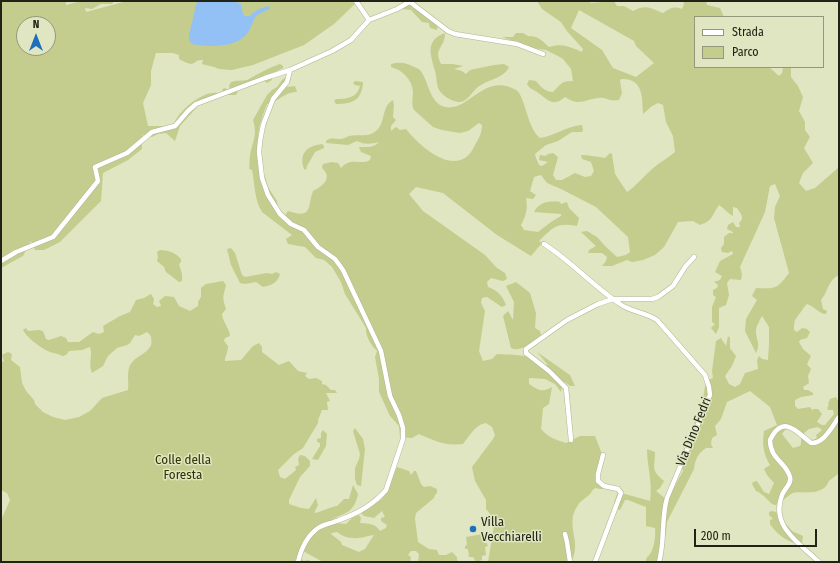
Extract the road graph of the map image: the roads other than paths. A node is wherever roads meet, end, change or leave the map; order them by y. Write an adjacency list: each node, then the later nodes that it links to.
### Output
1 (356, 1): 3 (street)
2 (411, 2): 3 (street); 4 (street)
3 (369, 20): 5 (street)
4 (543, 54)
5 (290, 70): 8 (street); 14 (street)
6 (544, 244): 9 (street, Via Dino Fedri)
7 (694, 257): 9 (street)
8 (1, 261)
9 (613, 299): 11 (street); 17 (street, Via Dino Fedri)
10 (839, 416): 18 (street)
11 (571, 440)
12 (604, 455): 16 (street)
13 (565, 534): 15 (street)
14 (298, 562)
15 (570, 562)
16 (595, 562)
17 (659, 562)
18 (819, 562)

